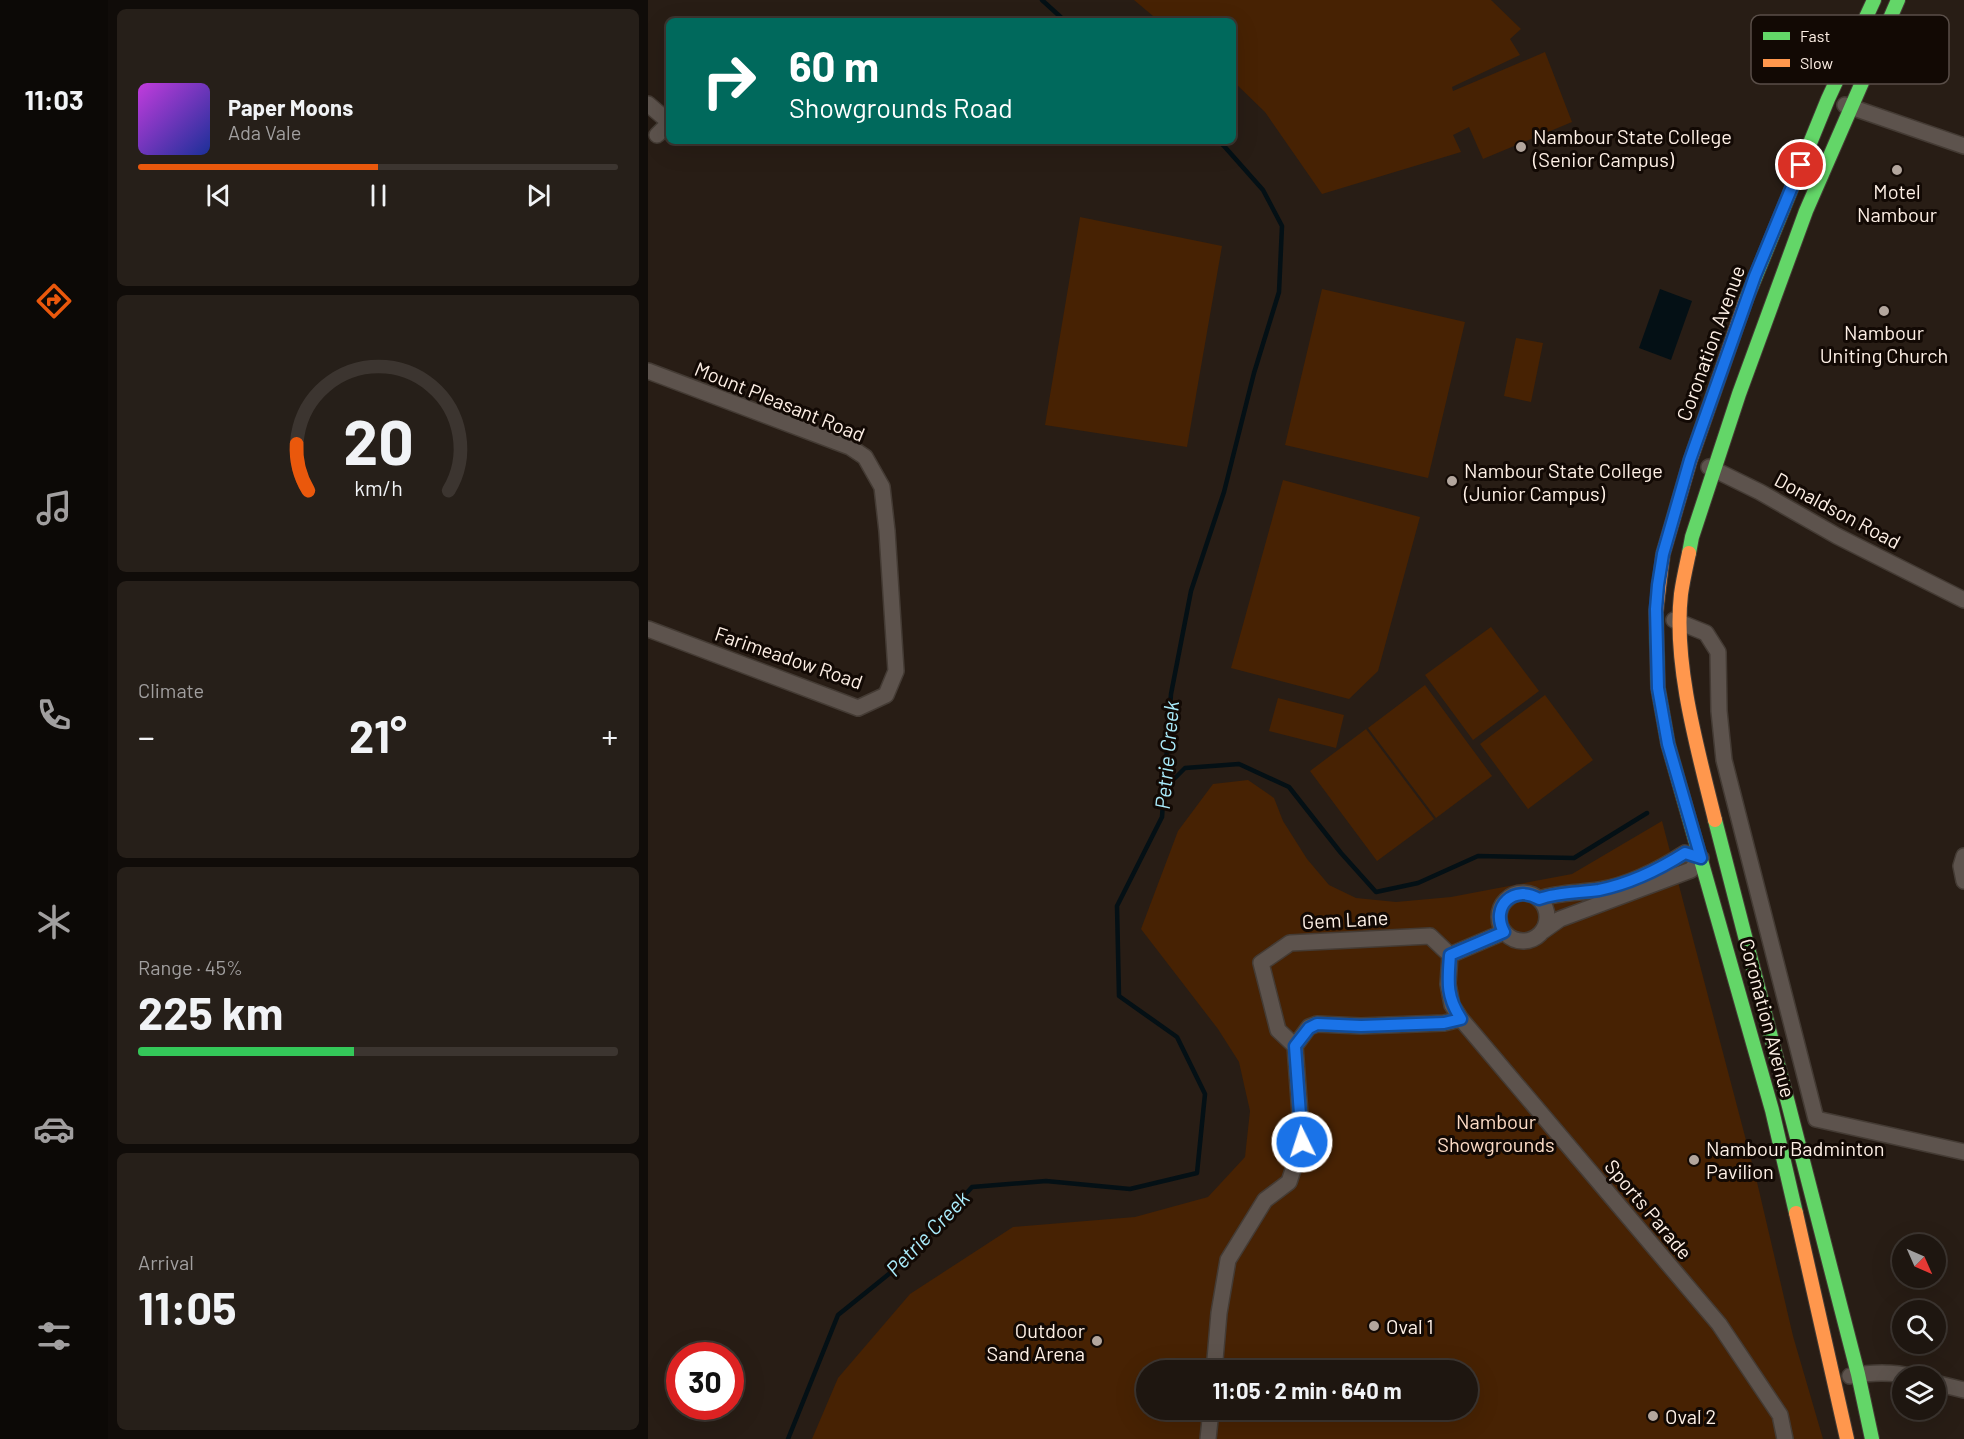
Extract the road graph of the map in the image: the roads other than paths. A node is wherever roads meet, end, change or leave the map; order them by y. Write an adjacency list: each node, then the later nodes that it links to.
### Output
1 (1874, 0): 3 (main road, Coronation Avenue)
2 (1898, 0): 4 (main road, Coronation Avenue)
3 (1867, 15)
4 (1891, 15)
5 (1835, 84): 7 (main road, Coronation Avenue)
6 (1861, 84): 9 (main road, Coronation Avenue)
7 (1828, 99): 9 (street); 15 (main road, Coronation Avenue)
8 (648, 104): 10 (street)
9 (1851, 108): 13 (street); 16 (main road, Coronation Avenue)
10 (666, 119)
11 (666, 125): 12 (street)
12 (657, 135)
13 (1964, 146)
14 (648, 371): 17 (street, Mount Pleasant Road)
15 (1690, 460): 16 (street, Donaldson Road); 19 (main road, Coronation Avenue)
16 (1713, 468): 18 (street, Donaldson Road); 20 (main road, Coronation Avenue)
17 (882, 487): 21 (street, Farimeadow Road)
18 (1964, 600)
19 (1656, 609): 20 (street, Coronation Avenue); 24 (main road, Coronation Avenue)
20 (1680, 623): 22 (main road, Coronation Avenue); 32 (street, Coronation Avenue)
21 (648, 629)
22 (1724, 851): 24 (street); 35 (main road, Coronation Avenue)
23 (1964, 856): 25 (street)
24 (1701, 858): 26 (street); 28 (street); 36 (main road, Coronation Avenue)
25 (1964, 881)
26 (1539, 899): 27 (street); 28 (street)
27 (1504, 932): 28 (street); 29 (street)
28 (1543, 932)
29 (1450, 955): 30 (street, Sports Parade); 31 (street, Gem Lane)
30 (1461, 1019): 31 (street); 41 (street, Sports Parade)
31 (1295, 1046): 33 (street)
32 (1964, 1152)
33 (1215, 1360)
34 (1892, 1373): 35 (street)
35 (1858, 1374): 36 (street); 43 (main road, Coronation Avenue)
36 (1835, 1379): 42 (main road, Coronation Avenue)
37 (1946, 1386): 38 (street)
38 (1964, 1390)
39 (1210, 1420): 40 (street)
40 (1208, 1439)
41 (1785, 1439)
42 (1847, 1439)
43 (1872, 1439)

